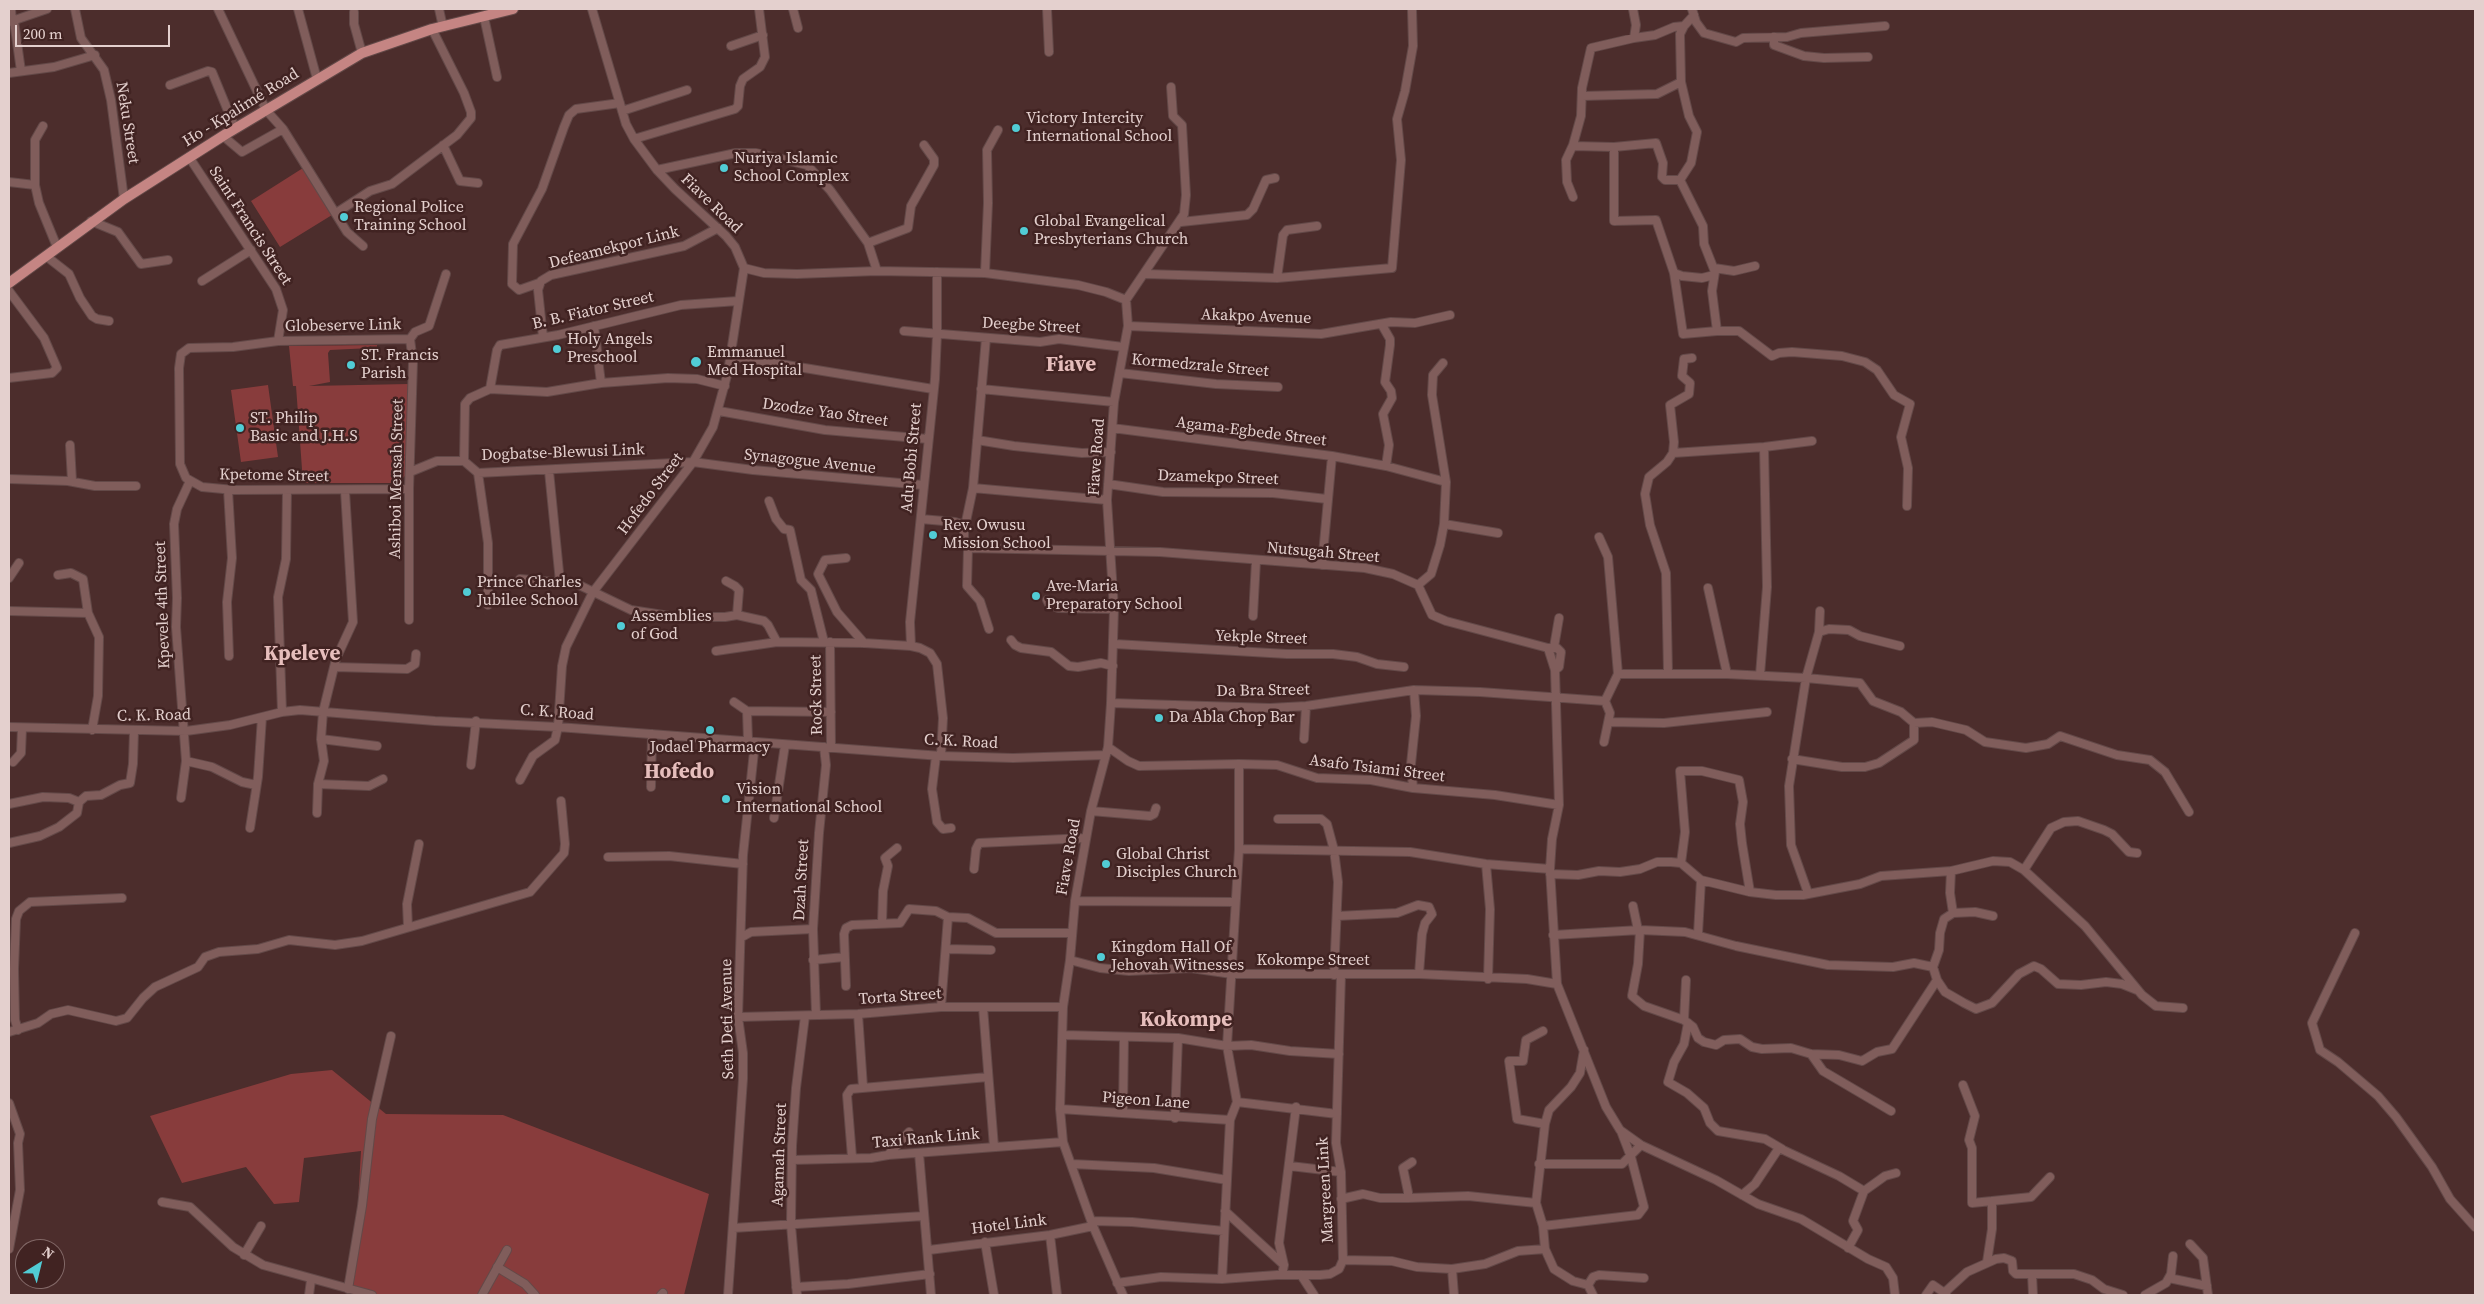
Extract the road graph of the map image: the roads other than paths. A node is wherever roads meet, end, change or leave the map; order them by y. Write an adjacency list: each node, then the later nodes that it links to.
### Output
1 (11, 9): 17 (street)
2 (47, 9): 17 (street)
3 (74, 9): 29 (street, Neku Street)
4 (218, 9): 41 (street)
5 (298, 9): 34 (street)
6 (439, 9): 20 (street)
7 (512, 9): 16 (main road, Ho - Kpalimé Road)
8 (592, 9): 40 (street, Fiave Road)
9 (759, 9): 23 (street)
10 (793, 9): 21 (street)
11 (1047, 9): 27 (street)
12 (1412, 9): 81 (street)
13 (1633, 9): 25 (street)
14 (354, 12): 28 (street)
15 (1693, 12): 18 (street); 24 (street)
16 (484, 17): 20 (main road, Ho - Kpalimé Road); 33 (street)
17 (11, 21): 31 (street)
18 (1684, 26): 25 (street); 35 (street)
19 (1885, 26): 24 (street)
20 (443, 27): 22 (main road, Ho - Kpalimé Road)
21 (798, 28)
22 (432, 29): 28 (main road, Ho - Kpalimé Road); 48 (street)
23 (763, 35): 26 (street); 47 (street)
24 (1774, 37): 30 (street)
25 (1634, 38): 39 (street)
26 (731, 46)
27 (1049, 52)
28 (362, 53): 34 (main road, Ho - Kpalimé Road)
29 (95, 55): 31 (street); 60 (street, Neku Street)
30 (1868, 57)
31 (21, 72): 32 (street)
32 (9, 73)
33 (497, 77)
34 (317, 79): 41 (main road, Ho - Kpalimé Road)
35 (1681, 82): 39 (street); 55 (street)
36 (170, 85): 43 (street)
37 (1172, 87): 63 (street)
38 (687, 90): 40 (street)
39 (1582, 96): 50 (street)
40 (621, 107): 47 (street, Fiave Road); 84 (street)
41 (266, 110): 43 (main road, Ho - Kpalimé Road); 44 (street)
42 (43, 126): 58 (street)
43 (235, 128): 46 (main road, Ho - Kpalimé Road)
44 (283, 129): 46 (street); 61 (street)
45 (998, 130): 77 (street)
46 (223, 136): 52 (main road, Ho - Kpalimé Road)
47 (634, 139): 53 (street, Fiave Road)
48 (443, 145): 57 (street); 61 (street)
49 (924, 145): 66 (street)
50 (1573, 146): 51 (street); 59 (street)
51 (1614, 147): 55 (street); 78 (street)
52 (189, 157): 60 (main road, Ho - Kpalimé Road); 69 (street, Saint Francis Street)
53 (657, 170): 65 (street, Fiave Road); 66 (street)
54 (1276, 178): 63 (street)
55 (1680, 180): 76 (street)
56 (9, 182): 58 (street)
57 (478, 183)
58 (35, 185): 68 (street)
59 (1573, 197)
60 (124, 198): 62 (main road, Ho - Kpalimé Road)
61 (336, 212): 67 (street)
62 (90, 221): 68 (main road, Ho - Kpalimé Road); 71 (street)
63 (1181, 222): 80 (street)
64 (1317, 226): 81 (street)
65 (718, 228): 73 (street, Fiave Road); 84 (street, Defeamekpor Link)
66 (868, 243): 74 (street)
67 (363, 246)
68 (57, 247): 70 (main road, Ho - Kpalimé Road)
69 (250, 250): 82 (street); 99 (street, Saint Francis Street)
70 (46, 256): 83 (main road, Ho - Kpalimé Road); 89 (street)
71 (168, 260)
72 (1755, 266): 76 (street)
73 (744, 268): 74 (street); 87 (street, Hofedo Street)
74 (877, 271): 75 (street)
75 (937, 272): 77 (street); 95 (street, Adu Bobi Street)
76 (1714, 272): 78 (street); 94 (street)
77 (985, 273): 86 (street)
78 (1674, 273): 94 (street)
79 (446, 274): 98 (street)
80 (1146, 274): 81 (street); 86 (street)
81 (1277, 278)
82 (202, 281)
83 (9, 283)
84 (539, 283): 96 (street, Defeamekpor Link)
85 (9, 291): 105 (street)
86 (1126, 300): 92 (street, Fiave Road)
87 (738, 301): 91 (street, B. B. Fiator Street); 101 (street, Hofedo Street)
88 (1450, 315): 90 (street, Akakpo Avenue)
89 (109, 321)
90 (1382, 325): 92 (street, Akakpo Avenue); 125 (street)
91 (594, 326): 96 (street, B. B. Fiator Street); 106 (street)
92 (1128, 326): 100 (street, Fiave Road)
93 (904, 331): 95 (street, Deegbe Street)
94 (1717, 331): 144 (street)
95 (938, 334): 97 (street, Deegbe Street); 110 (street, Adu Bobi Street)
96 (543, 337): 109 (street, B. B. Fiator Street)
97 (986, 338): 100 (street, Deegbe Street); 111 (street)
98 (410, 339): 99 (street, Globeserve Link); 127 (street, Ashiboi Mensah Street)
99 (278, 341): 131 (street)
100 (1123, 348): 104 (street, Fiave Road)
101 (730, 356): 107 (street, Hofedo Street); 110 (street)
102 (1692, 358): 121 (street)
103 (1443, 364): 132 (street)
104 (1120, 373): 108 (street, Kormedzrale Street); 112 (street, Fiave Road)
105 (9, 378)
106 (601, 383): 107 (street); 109 (street)
107 (725, 386): 113 (street, Hofedo Street)
108 (1278, 387)
109 (490, 389): 123 (street)
110 (933, 389): 115 (street, Adu Bobi Street)
111 (981, 389): 112 (street); 116 (street)
112 (1114, 402): 114 (street, Fiave Road)
113 (719, 411): 115 (street, Dzodze Yao Street); 124 (street, Hofedo Street)
114 (1112, 428): 120 (street, Fiave Road); 122 (street, Agama-Egbede Street)
115 (928, 439): 134 (street, Adu Bobi Street)
116 (977, 440): 120 (street); 136 (street)
117 (1812, 441): 119 (street)
118 (70, 445): 130 (street)
119 (1764, 448): 121 (street); 196 (street)
120 (1110, 452): 133 (street, Fiave Road)
121 (1673, 453): 193 (street)
122 (1332, 456): 125 (street, Agama-Egbede Street); 141 (street)
123 (464, 461): 127 (street, Dogbatse-Blewusi Link); 128 (street, Dogbatse-Blewusi Link)
124 (693, 462): 126 (street, Dogbatse-Blewusi Link); 134 (street, Synagogue Avenue); 165 (street, Hofedo Street)
125 (1386, 466): 132 (street, Agama-Egbede Street)
126 (549, 471): 128 (street, Dogbatse-Blewusi Link); 162 (street)
127 (410, 472): 137 (street, Ashiboi Mensah Street)
128 (478, 473): 167 (street)
129 (9, 479): 130 (street)
130 (72, 481): 135 (street)
131 (190, 481): 138 (street, Kpetome Street); 218 (street, Kpevele 4th Street)
132 (1446, 482): 148 (street)
133 (1108, 484): 141 (street, Dzamekpo Street); 142 (street, Fiave Road)
134 (923, 485): 146 (street, Adu Bobi Street)
135 (136, 486)
136 (973, 488): 142 (street); 145 (street)
137 (409, 489): 140 (street, Kpetome Street); 175 (street, Ashiboi Mensah Street)
138 (228, 490): 139 (street, Kpetome Street); 188 (street)
139 (287, 490): 140 (street, Kpetome Street); 205 (street)
140 (345, 490): 190 (street)
141 (1327, 499): 157 (street)
142 (1107, 500): 153 (street, Fiave Road)
143 (769, 501): 180 (street, Rock Street)
144 (1907, 506)
145 (968, 513): 147 (street); 149 (street)
146 (921, 519): 147 (street); 183 (street, Adu Bobi Street)
147 (955, 522): 149 (street)
148 (1444, 524): 150 (street); 163 (street)
149 (965, 525): 152 (street)
150 (1498, 533)
151 (1599, 537): 194 (street)
152 (968, 548): 153 (street, Nutsugah Street); 176 (street)
153 (1110, 551): 155 (street, Nutsugah Street); 168 (street, Fiave Road)
154 (846, 558): 181 (street)
155 (1256, 561): 157 (street, Nutsugah Street); 173 (street)
156 (19, 563): 159 (street)
157 (1322, 565): 163 (street, Nutsugah Street)
158 (58, 575): 171 (street)
159 (9, 578)
160 (520, 579): 162 (street)
161 (726, 581): 172 (street)
162 (560, 582): 165 (street)
163 (1418, 585): 185 (street)
164 (1708, 588): 195 (street)
165 (593, 592): 172 (street); 214 (street, Hofedo Street)
166 (1047, 600): 168 (street)
167 (488, 605)
168 (1114, 609): 182 (street, Fiave Road)
169 (9, 610): 171 (street)
170 (1820, 611): 177 (street)
171 (88, 613): 216 (street)
172 (737, 615): 179 (street)
173 (1253, 616)
174 (1559, 618): 185 (street)
175 (409, 620)
176 (989, 629)
177 (1818, 632): 184 (street); 197 (street)
178 (1011, 640): 189 (street)
179 (777, 642): 180 (street); 186 (street)
180 (827, 642): 181 (street); 207 (street, Rock Street)
181 (864, 644): 183 (street)
182 (1115, 644): 189 (street, Fiave Road); 191 (street, Yekple Street)
183 (911, 646): 228 (street)
184 (1900, 646)
185 (1551, 647): 192 (street); 192 (street)
186 (716, 650)
187 (416, 654): 190 (street)
188 (230, 656)
189 (1114, 666): 202 (street, Fiave Road)
190 (334, 667): 206 (street)
191 (1404, 667)
192 (1555, 670): 199 (street)
193 (1668, 673): 194 (street); 195 (street)
194 (1618, 674): 200 (street)
195 (1727, 674): 196 (street)
196 (1760, 675): 197 (street)
197 (1806, 678): 212 (street); 229 (street)
198 (1414, 690): 199 (street, Da Bra Street); 203 (street, Da Bra Street); 239 (street)
199 (1555, 696): 200 (street, Da Bra Street); 244 (street)
200 (1605, 701): 211 (street)
201 (734, 702): 204 (street)
202 (1111, 703): 203 (street, Da Bra Street); 227 (street, Fiave Road)
203 (1306, 706): 221 (street)
204 (748, 711): 207 (street); 222 (street, Seth Deti Avenue)
205 (282, 712): 206 (street, C. K. Road); 209 (street, C. K. Road)
206 (323, 712): 210 (street, C. K. Road); 220 (street)
207 (831, 712): 226 (street, Rock Street)
208 (1767, 712): 211 (street)
209 (262, 717): 218 (street, C. K. Road); 237 (street)
210 (476, 721): 214 (street, C. K. Road); 233 (street)
211 (1608, 722): 223 (street)
212 (1914, 723): 229 (street); 247 (street)
213 (9, 727): 215 (street, C. K. Road)
214 (558, 727): 219 (street, C. K. Road); 235 (street)
215 (22, 728): 216 (street, C. K. Road); 231 (street)
216 (92, 730): 217 (street, C. K. Road)
217 (134, 731): 218 (street, C. K. Road); 242 (street)
218 (184, 731): 230 (street, Kpevele 4th Street)
219 (652, 734): 222 (street, C. K. Road); 238 (street)
220 (321, 739): 225 (street); 236 (street)
221 (1304, 739)
222 (752, 742): 224 (street, C. K. Road); 262 (street, Seth Deti Avenue)
223 (1604, 742)
224 (785, 745): 226 (street, C. K. Road); 249 (street)
225 (377, 746)
226 (828, 747): 228 (street, C. K. Road); 281 (street, Dzah Street)
227 (1107, 751): 228 (street, C. K. Road); 232 (street, Asafo Tsiami Street); 246 (street, Fiave Road)
228 (939, 756): 252 (street)
229 (1792, 759): 270 (street)
230 (186, 761): 237 (street); 240 (street, Kpevele 4th Street)
231 (13, 762)
232 (1239, 764): 239 (street, Asafo Tsiami Street); 257 (street)
233 (471, 765)
234 (383, 779): 236 (street)
235 (520, 780)
236 (318, 784): 248 (street)
237 (256, 785): 251 (street)
238 (651, 787)
239 (1413, 788): 244 (street, Asafo Tsiami Street)
240 (181, 798)
241 (561, 801): 280 (street)
242 (79, 802): 243 (street); 254 (street)
243 (9, 804)
244 (1559, 805): 267 (street)
245 (1156, 808): 246 (street)
246 (1091, 811): 253 (street, Fiave Road)
247 (2188, 812)
248 (317, 813)
249 (774, 818)
250 (1278, 818): 258 (street, Margreen Link)
251 (250, 828)
252 (951, 828)
253 (1086, 838): 264 (street); 272 (street, Fiave Road)
254 (9, 843)
255 (419, 844): 280 (street)
256 (897, 848): 279 (street)
257 (1239, 849): 258 (street); 273 (street)
258 (1334, 850): 263 (street); 276 (street, Margreen Link)
259 (2137, 853): 265 (street)
260 (608, 857): 262 (street)
261 (1681, 863): 267 (street); 268 (street); 269 (street)
262 (743, 864): 287 (street, Seth Deti Avenue)
263 (1486, 864): 267 (street); 297 (street)
264 (974, 869)
265 (2024, 870): 266 (street); 302 (street)
266 (1952, 871): 270 (street); 275 (street)
267 (1550, 872): 286 (street)
268 (1701, 880): 269 (street); 285 (street)
269 (1750, 892): 270 (street)
270 (1808, 893)
271 (122, 898): 303 (street)
272 (1075, 901): 273 (street); 283 (street, Fiave Road)
273 (1235, 902): 294 (street)
274 (1633, 906): 282 (street)
275 (1953, 913): 277 (street); 293 (street)
276 (1337, 916): 295 (street); 296 (street, Margreen Link)
277 (1993, 916)
278 (948, 917): 279 (street); 283 (street); 288 (street)
279 (882, 923): 290 (street)
280 (408, 927): 313 (street)
281 (814, 929): 287 (street); 291 (street, Dzah Street)
282 (1639, 930): 285 (street); 286 (street); 312 (street)
283 (1071, 932): 292 (street, Fiave Road)
284 (2355, 933): 371 (street)
285 (1698, 934): 293 (street)
286 (1553, 935): 300 (street)
287 (742, 937): 311 (street, Seth Deti Avenue)
288 (946, 949): 289 (street); 304 (street)
289 (991, 950)
290 (844, 957): 291 (street); 301 (street)
291 (813, 960): 309 (street, Dzah Street)
292 (1070, 960): 294 (street, Kokompe Street); 306 (street, Fiave Road)
293 (1933, 968): 299 (street)
294 (1232, 974): 296 (street, Kokompe Street); 320 (street)
295 (1419, 974): 296 (street, Kokompe Street); 297 (street, Kokompe Street)
296 (1337, 975): 322 (street, Margreen Link)
297 (1488, 978): 300 (street, Kokompe Street)
298 (1686, 980): 312 (street)
299 (1937, 980): 302 (street); 323 (street)
300 (1557, 984): 321 (street)
301 (846, 986)
302 (2138, 991): 307 (street)
303 (12, 1005): 313 (street)
304 (941, 1007): 305 (street, Torta Street); 308 (street, Torta Street)
305 (983, 1007): 306 (street, Torta Street); 324 (street)
306 (1063, 1007): 316 (street, Fiave Road)
307 (2183, 1008)
308 (858, 1014): 309 (street, Torta Street); 326 (street)
309 (816, 1015): 310 (street, Torta Street)
310 (805, 1016): 311 (street, Torta Street); 348 (street, Agamah Street)
311 (738, 1017): 372 (street, Seth Deti Avenue)
312 (1686, 1021): 323 (street); 342 (street)
313 (18, 1030): 315 (street)
314 (1543, 1031): 336 (street)
315 (9, 1032)
316 (1064, 1035): 318 (street); 330 (street, Fiave Road)
317 (391, 1036): 400 (street)
318 (1124, 1036): 319 (street); 332 (street)
319 (1178, 1038): 320 (street); 334 (street)
320 (1227, 1046): 322 (street); 327 (street)
321 (1584, 1049): 336 (street); 337 (street)
322 (1339, 1054): 333 (street, Margreen Link)
323 (1811, 1054): 331 (street)
324 (988, 1077): 326 (street); 341 (street)
325 (1963, 1085): 362 (street)
326 (863, 1087): 345 (street)
327 (1237, 1102): 329 (street); 335 (street)
328 (9, 1104): 347 (street)
329 (1296, 1108): 333 (street); 353 (street)
330 (1060, 1109): 332 (street, Pigeon Lane); 339 (street, Fiave Road)
331 (1891, 1111)
332 (1122, 1113): 334 (street, Pigeon Lane)
333 (1337, 1114): 354 (street, Margreen Link)
334 (1175, 1118): 335 (street, Pigeon Lane)
335 (1230, 1120): 357 (street)
336 (1545, 1124): 352 (street)
337 (1620, 1130): 340 (street); 346 (street)
338 (909, 1132): 344 (street)
339 (1063, 1142): 341 (street, Taxi Rank Link); 351 (street, Fiave Road)
340 (1641, 1145): 346 (street); 359 (street)
341 (994, 1146): 343 (street, Taxi Rank Link)
342 (1782, 1149): 358 (street); 359 (street)
343 (919, 1153): 344 (street, Taxi Rank Link); 366 (street)
344 (888, 1155): 345 (street, Taxi Rank Link)
345 (852, 1157): 348 (street, Taxi Rank Link)
346 (1631, 1158): 352 (street); 370 (street)
347 (18, 1159): 349 (street); 378 (street)
348 (792, 1160): 368 (street, Agamah Street)
349 (9, 1161)
350 (1412, 1162): 361 (street)
351 (1072, 1164): 357 (street); 367 (street, Fiave Road)
352 (1539, 1164): 364 (street)
353 (1290, 1166): 354 (street); 386 (street)
354 (1341, 1172): 360 (street, Margreen Link)
355 (1896, 1173): 358 (street)
356 (2050, 1177): 362 (street)
357 (1227, 1180): 365 (street)
358 (1864, 1191): 377 (street)
359 (1742, 1194): 377 (street)
360 (1341, 1198): 361 (street); 384 (street, Margreen Link)
361 (1408, 1198): 364 (street)
362 (1992, 1201): 385 (street)
363 (162, 1202): 382 (street)
364 (1536, 1203): 370 (street)
365 (1225, 1211): 373 (street); 386 (street)
366 (924, 1216): 368 (street); 381 (street)
367 (1092, 1224): 373 (street, Hotel Link); 374 (street, Hotel Link); 397 (street, Fiave Road)
368 (791, 1225): 372 (street); 401 (street, Agamah Street)
369 (261, 1226): 382 (street)
370 (1543, 1226): 379 (street)
371 (2475, 1227)
372 (733, 1228): 407 (street, Seth Deti Avenue)
373 (1224, 1231): 395 (street)
374 (1050, 1234): 375 (street, Hotel Link); 410 (street)
375 (985, 1242): 381 (street, Hotel Link); 409 (street)
376 (2190, 1244): 399 (street)
377 (1848, 1248): 415 (street)
378 (9, 1249)
379 (1546, 1249): 388 (street); 398 (street)
380 (507, 1250): 387 (street)
381 (928, 1250): 389 (street)
382 (244, 1255): 396 (street)
383 (2173, 1256): 394 (street)
384 (1343, 1260): 388 (street); 392 (street, Margreen Link)
385 (1987, 1262): 390 (street); 402 (street)
386 (1284, 1265): 391 (street)
387 (497, 1268): 405 (street); 406 (street)
388 (1452, 1269): 413 (street)
389 (930, 1274): 401 (street); 408 (street)
390 (2032, 1274): 417 (street); 418 (street)
391 (1282, 1275): 392 (street, Margreen Link); 395 (street, Margreen Link)
392 (1301, 1275): 412 (street)
393 (1644, 1278): 398 (street)
394 (2169, 1278): 399 (street); 419 (street)
395 (1222, 1279): 397 (street, Margreen Link)
396 (311, 1280): 400 (street); 403 (street)
397 (1117, 1283): 411 (street, Fiave Road)
398 (1588, 1285): 414 (street)
399 (2207, 1286): 420 (street)
400 (348, 1289): 404 (street)
401 (796, 1291)
402 (1946, 1294): 416 (street)
403 (309, 1295)
404 (372, 1295)
405 (482, 1295)
406 (536, 1295)
407 (728, 1295)
408 (931, 1295)
409 (994, 1295)
410 (1057, 1295)
411 (1123, 1295)
412 (1314, 1295)
413 (1454, 1295)
414 (1593, 1295)
415 (1895, 1295)
416 (1926, 1295)
417 (2033, 1295)
418 (2123, 1295)
419 (2145, 1295)
420 (2208, 1295)

